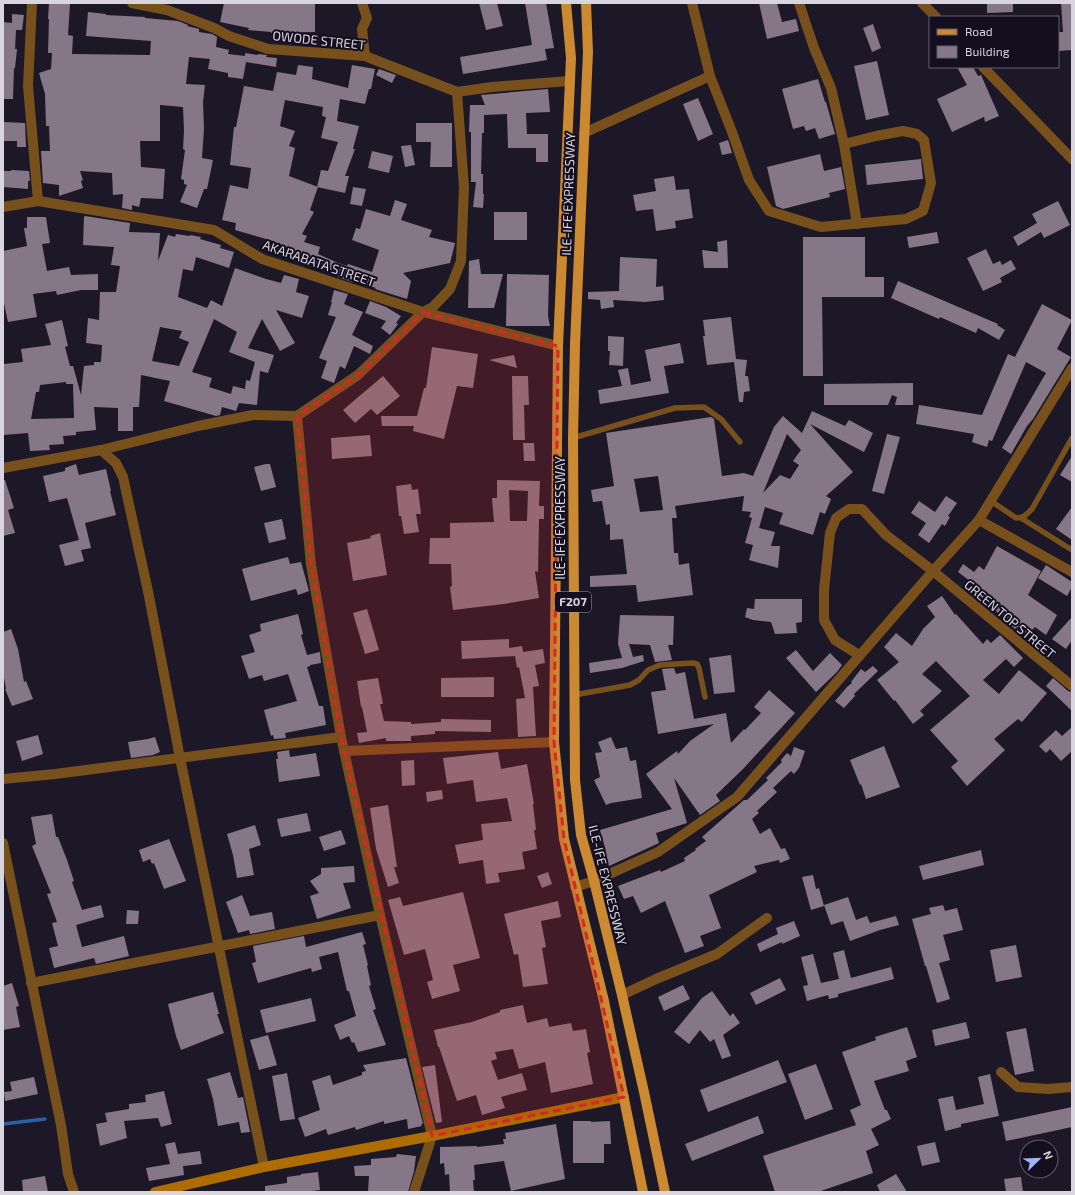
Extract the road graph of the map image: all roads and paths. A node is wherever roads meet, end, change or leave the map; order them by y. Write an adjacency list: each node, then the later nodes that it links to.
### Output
1 (32, 3): 18 (street)
2 (132, 3): 10 (street, OWODE STREET)
3 (362, 3): 10 (street)
4 (566, 3): 13 (main road, ILE-IFE EXPRESSWAY / F207)
5 (586, 3): 15 (main road, ILE-IFE EXPRESSWAY / F207)
6 (692, 3): 12 (street)
7 (799, 3): 16 (street)
8 (922, 3): 9 (street)
9 (935, 16)
10 (365, 56): 14 (street, OWODE STREET)
11 (984, 68): 17 (street)
12 (710, 76): 15 (street); 20 (street)
13 (570, 81): 14 (street, OWODE STREET); 22 (main road, ILE-IFE EXPRESSWAY / F207)
14 (457, 92): 21 (street)
15 (584, 133): 25 (main road, ILE-IFE EXPRESSWAY / F207)
16 (844, 144): 20 (street); 20 (street)
17 (1072, 159)
18 (38, 201): 19 (street, AKARABATA STREET); 21 (street, AKARABATA STREET)
19 (3, 207)
20 (857, 224)
21 (423, 312): 22 (street, AKARABATA STREET); 24 (street)
22 (558, 346): 41 (main road, ILE-IFE EXPRESSWAY / F207)
23 (1072, 368): 30 (street)
24 (297, 416): 28 (street); 40 (street)
25 (573, 438): 27 (lane); 38 (main road, ILE-IFE EXPRESSWAY / F207)
26 (1072, 438): 31 (lane)
27 (740, 442)
28 (102, 450): 29 (street); 43 (street)
29 (3, 468)
30 (991, 501): 31 (lane); 32 (street)
31 (1021, 518): 33 (lane)
32 (979, 520): 34 (street); 35 (street)
33 (1072, 550)
34 (932, 571): 36 (street); 36 (street, GREEN TOP STREET); 37 (street, GREEN TOP STREET)
35 (1072, 572)
36 (860, 655): 46 (street)
37 (1072, 686)
38 (574, 695): 39 (lane); 46 (main road, ILE-IFE EXPRESSWAY / F207)
39 (706, 697)
40 (340, 737): 42 (street); 43 (street)
41 (554, 742): 42 (street); 47 (main road, ILE-IFE EXPRESSWAY / F207)
42 (344, 751): 48 (street)
43 (180, 758): 44 (street); 50 (street)
44 (3, 779)
45 (3, 842): 51 (street)
46 (594, 881): 47 (street); 52 (main road, ILE-IFE EXPRESSWAY / F207)
47 (575, 887): 55 (main road, ILE-IFE EXPRESSWAY / F207)
48 (380, 914): 50 (street); 56 (street)
49 (767, 918): 52 (street)
50 (218, 946): 51 (street); 57 (street)
51 (31, 983): 59 (street)
52 (622, 995): 63 (main road, ILE-IFE EXPRESSWAY / F207)
53 (1001, 1072): 54 (street)
54 (1072, 1087)
55 (624, 1097): 56 (street); 62 (main road, ILE-IFE EXPRESSWAY / F207)
56 (432, 1136): 57 (street); 61 (street)
57 (264, 1167): 58 (street)
58 (182, 1189): 60 (street)
59 (74, 1192)
60 (155, 1192)
61 (414, 1192)
62 (643, 1192)
63 (665, 1192)

